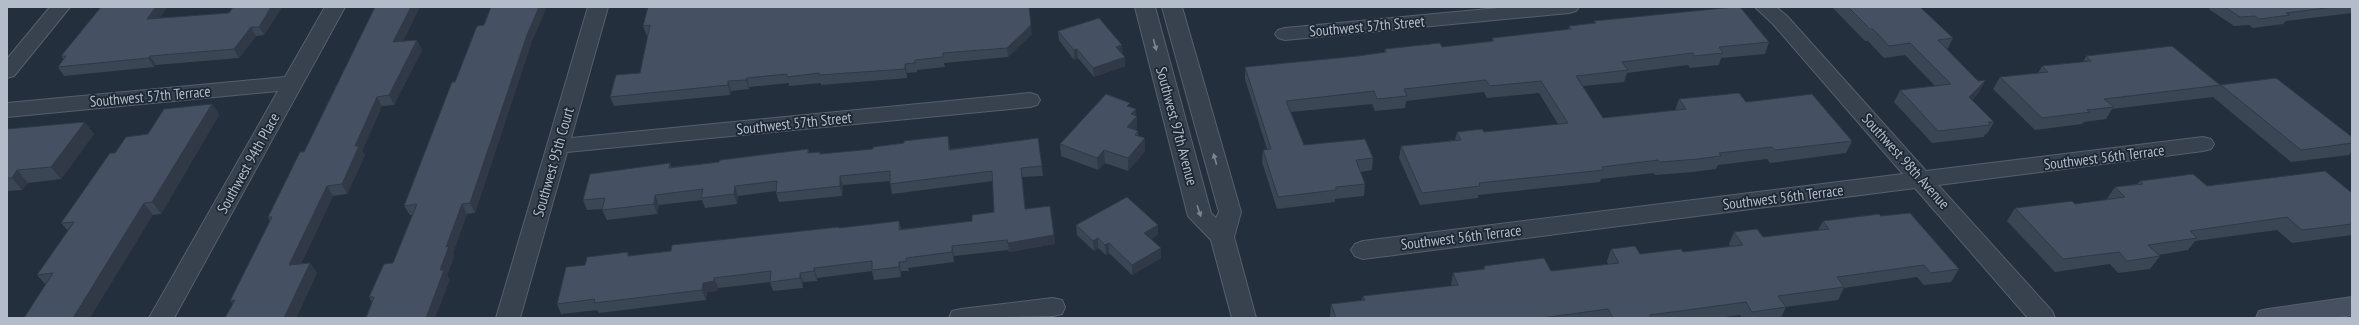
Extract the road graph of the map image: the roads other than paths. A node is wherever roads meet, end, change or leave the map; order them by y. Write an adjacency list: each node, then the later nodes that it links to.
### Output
1 (60, 7): 9 (street)
2 (335, 7): 10 (street, Southwest 94th Place)
3 (598, 7): 14 (street, Southwest 95th Court)
4 (1145, 7): 16 (street, Southwest 97th Avenue, one-way to 16)
5 (1172, 7): 16 (street, Southwest 97th Avenue, one-way to 5)
6 (1569, 7): 8 (street, Southwest 57th Street)
7 (1765, 7): 15 (street, Southwest 98th Avenue)
8 (1285, 34)
9 (7, 72)
10 (293, 83): 12 (street, Southwest 57th Terrace); 20 (street, Southwest 94th Place)
11 (1030, 100): 14 (street, Southwest 57th Street)
12 (7, 110)
13 (2203, 144): 15 (street, Southwest 56th Terrace)
14 (558, 146): 21 (street, Southwest 95th Court)
15 (1922, 180): 17 (street, Southwest 56th Terrace); 24 (street, Southwest 98th Avenue)
16 (1222, 237): 23 (street)
17 (1363, 250)
18 (2352, 306): 25 (main road)
19 (1053, 307): 22 (street)
20 (161, 318)
21 (508, 318)
22 (961, 318)
23 (1244, 318)
24 (2043, 318)
25 (2268, 318)

